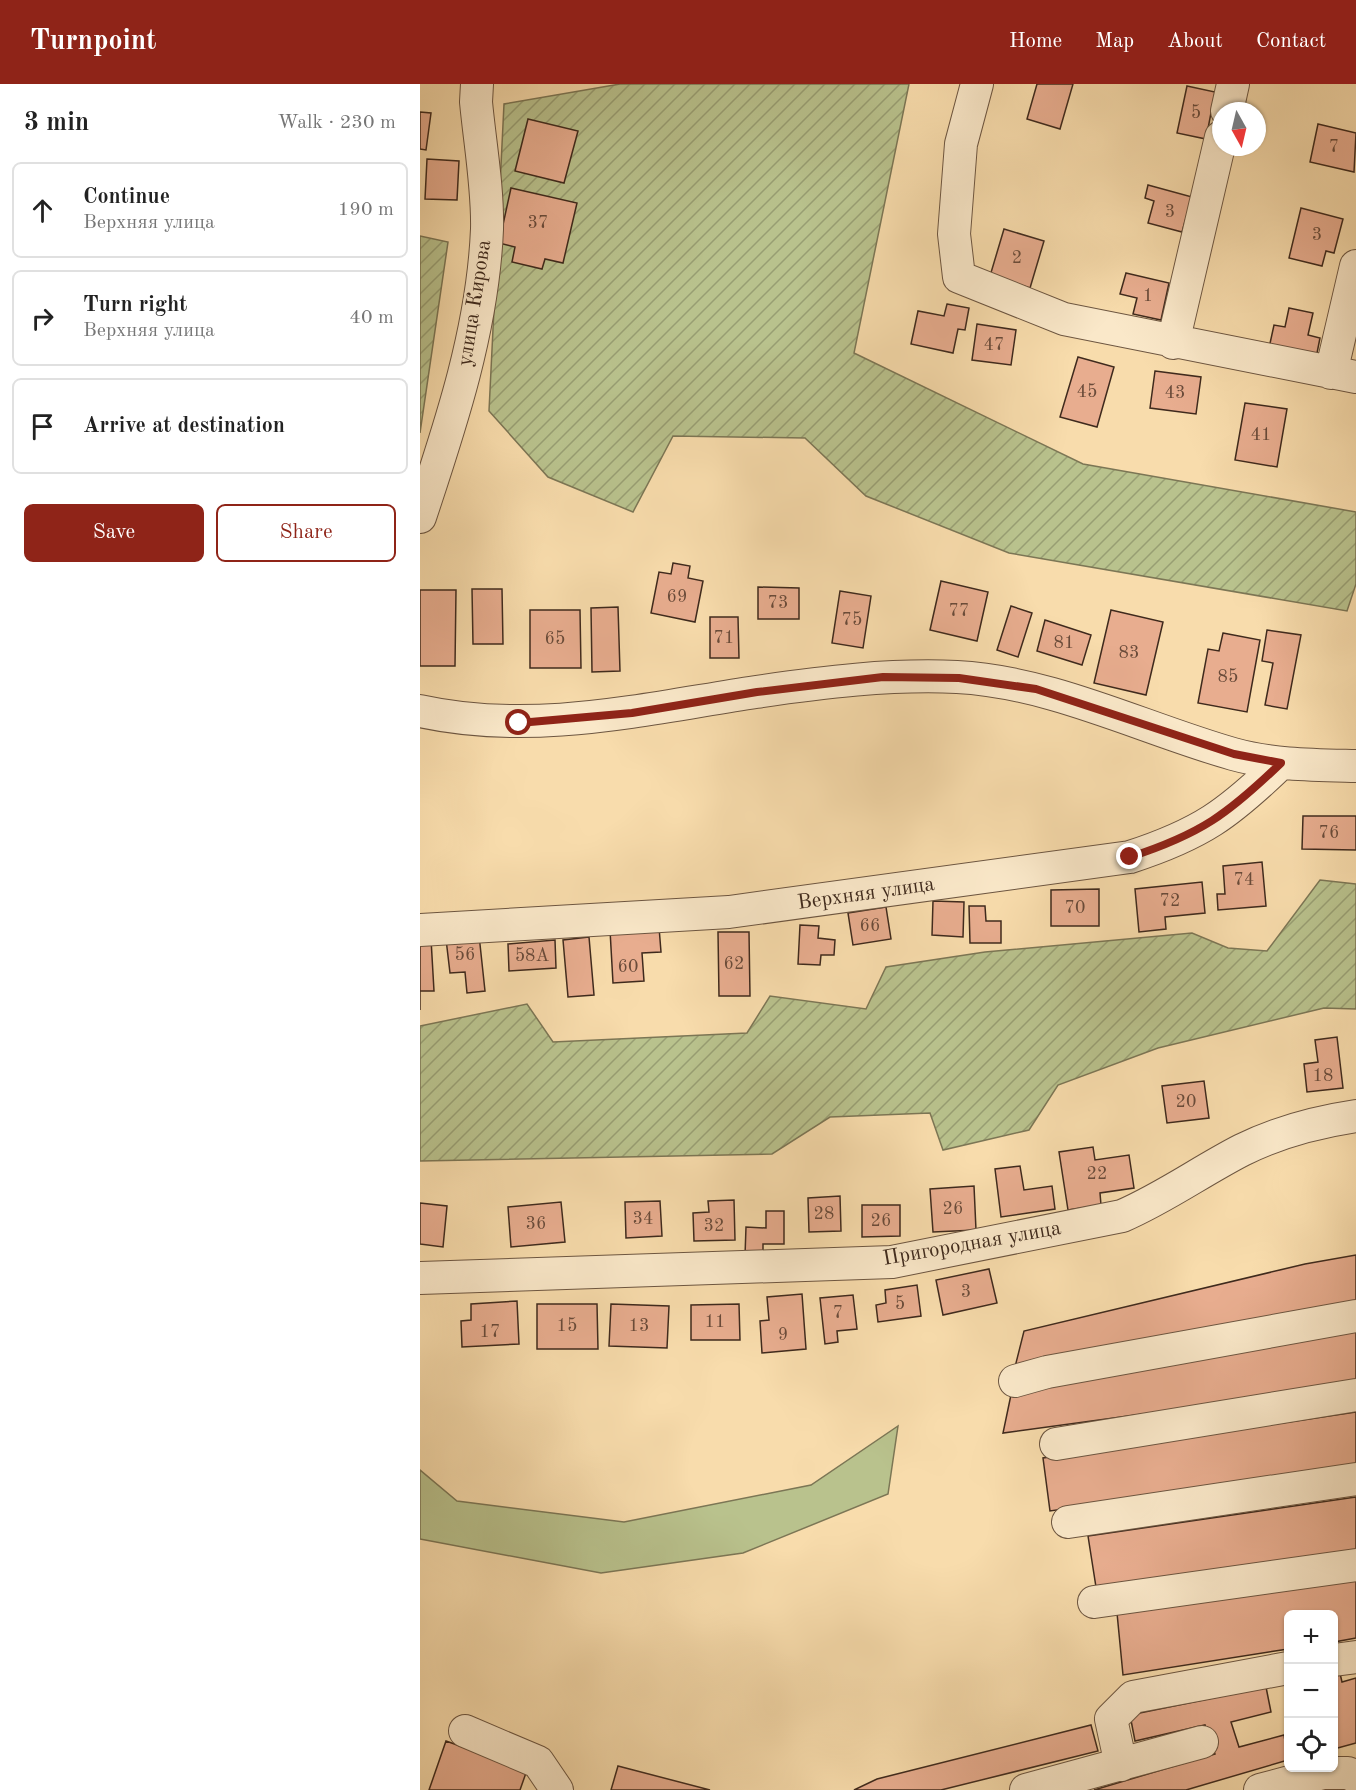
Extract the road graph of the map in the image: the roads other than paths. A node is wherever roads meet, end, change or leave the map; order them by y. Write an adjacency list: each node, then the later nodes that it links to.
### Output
1 (477, 84): 9 (street, улица Кирова)
2 (977, 84): 7 (street)
3 (1233, 84): 4 (street)
4 (1229, 102)
5 (1216, 156): 7 (street)
6 (1356, 266): 8 (street)
7 (1173, 343): 8 (street)
8 (1343, 375)
9 (420, 517)
10 (420, 711): 11 (street)
11 (1281, 763): 12 (street); 13 (street, Верхняя улица)
12 (1356, 766)
13 (420, 930)
14 (1356, 1116): 15 (street, Пригородная улица)
15 (420, 1278)
16 (1356, 1316): 17 (street)
17 (1015, 1381)
18 (1356, 1395): 19 (street)
19 (1056, 1444)
20 (1356, 1479): 21 (street)
21 (1068, 1522)
22 (1356, 1565): 23 (street)
23 (1094, 1602)
24 (1356, 1657): 25 (street)
25 (1338, 1659)
26 (1284, 1669): 29 (street)
27 (465, 1731): 33 (street)
28 (1202, 1742): 29 (street)
29 (1120, 1764): 34 (street)
30 (1316, 1772): 35 (street)
31 (1338, 1772): 32 (street)
32 (1356, 1777)
33 (556, 1790)
34 (1026, 1790)
35 (1260, 1790)

